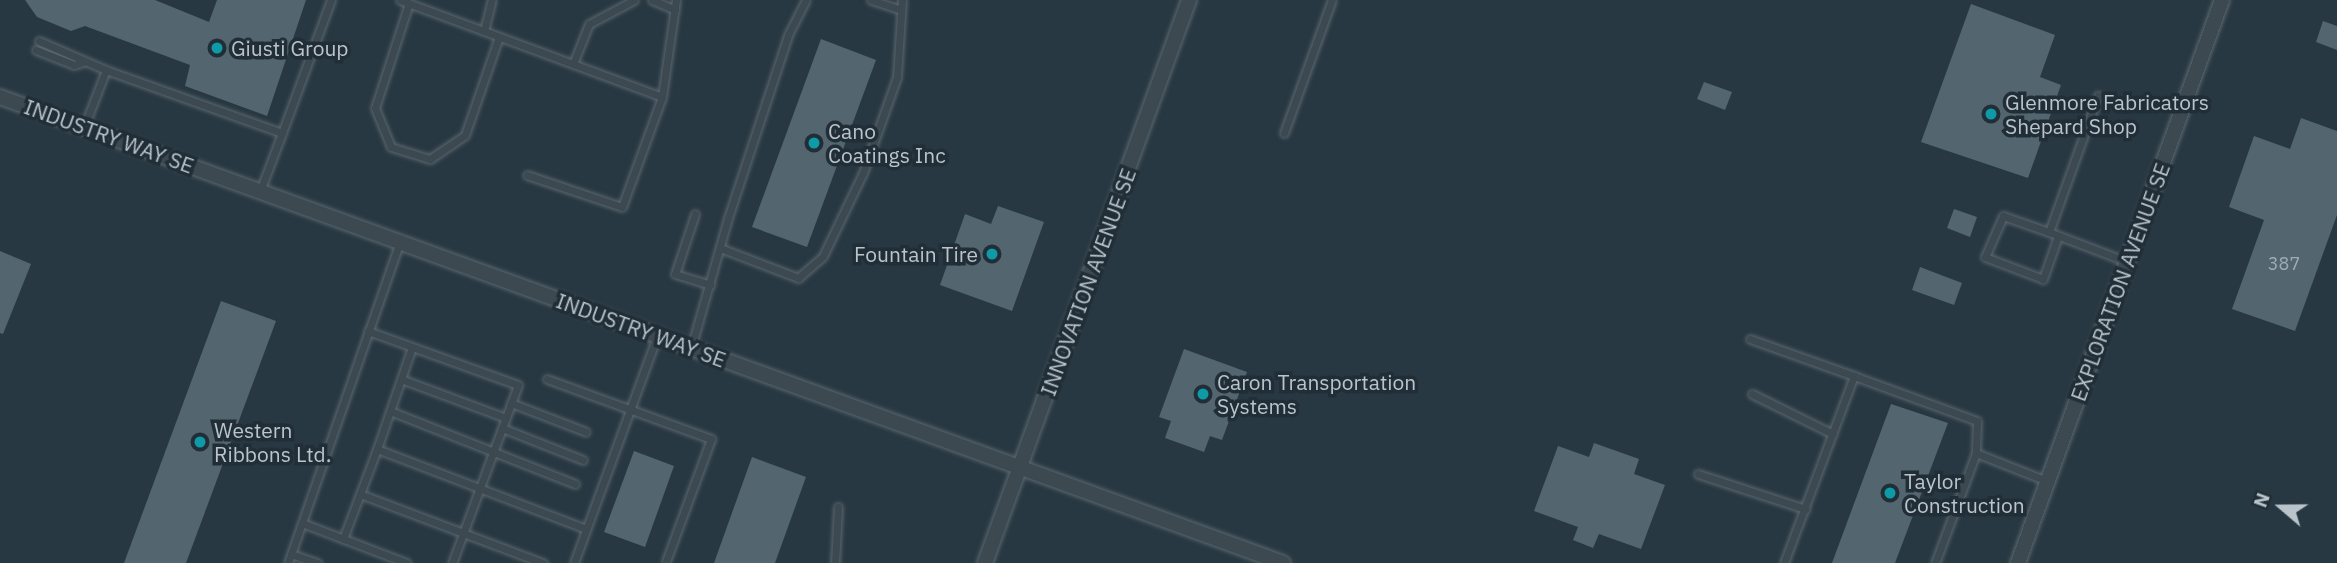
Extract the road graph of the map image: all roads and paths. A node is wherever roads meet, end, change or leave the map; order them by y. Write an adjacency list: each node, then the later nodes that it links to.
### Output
1 (331, 0): 27 (lane)
2 (400, 0): 13 (lane)
3 (492, 0): 16 (lane)
4 (634, 0): 21 (lane)
5 (652, 0): 15 (lane)
6 (676, 0): 15 (lane)
7 (806, 0): 35 (lane)
8 (871, 0): 14 (lane)
9 (902, 0): 14 (lane)
10 (1189, 0): 58 (street, INNOVATION AVENUE SE)
11 (1332, 0): 28 (lane)
12 (2222, 0): 36 (street, EXPLORATION AVENUE SE)
13 (409, 4): 16 (lane); 17 (lane)
14 (899, 9): 35 (lane)
15 (675, 10): 25 (lane)
16 (484, 31): 17 (lane)
17 (499, 37): 21 (lane)
18 (39, 41): 20 (lane)
19 (36, 50): 20 (lane)
20 (83, 62): 22 (lane)
21 (573, 64): 25 (lane)
22 (106, 70): 26 (lane); 27 (lane)
23 (2098, 96): 32 (lane)
24 (0, 97): 26 (street, INDUSTRY WAY SE)
25 (662, 97): 29 (lane)
26 (84, 127): 30 (street, INDUSTRY WAY SE)
27 (282, 133): 30 (lane)
28 (1284, 133)
29 (527, 175)
30 (260, 191): 34 (street, INDUSTRY WAY SE)
31 (695, 214): 37 (lane)
32 (2049, 232): 33 (lane); 33 (lane)
33 (2058, 236): 36 (lane)
34 (400, 242): 38 (lane); 39 (street, INDUSTRY WAY SE)
35 (720, 248): 37 (lane)
36 (2127, 262): 60 (street, EXPLORATION AVENUE SE)
37 (710, 285): 42 (lane)
38 (368, 331): 41 (lane); 66 (lane)
39 (657, 335): 42 (street, INDUSTRY WAY SE); 48 (lane)
40 (1750, 339): 43 (lane)
41 (412, 347): 44 (lane); 47 (lane)
42 (691, 348): 58 (street, INDUSTRY WAY SE)
43 (1854, 376): 53 (lane); 56 (lane)
44 (401, 379): 49 (lane); 50 (lane)
45 (547, 379): 48 (lane)
46 (1752, 394): 53 (lane)
47 (511, 403): 50 (lane); 52 (lane)
48 (629, 410): 67 (lane); 71 (lane)
49 (390, 411): 54 (lane); 55 (lane)
50 (506, 418): 51 (lane)
51 (502, 428): 55 (lane); 57 (lane)
52 (586, 432)
53 (1833, 434): 65 (lane)
54 (377, 449): 62 (lane); 63 (lane)
55 (493, 453): 61 (lane); 62 (lane)
56 (1976, 453): 60 (lane); 82 (lane)
57 (583, 460)
58 (1020, 468): 79 (street, INNOVATION AVENUE SE); 80 (street, INDUSTRY WAY SE)
59 (1698, 474): 65 (lane)
60 (2048, 481): 83 (street, EXPLORATION AVENUE SE)
61 (575, 484)
62 (481, 486): 67 (lane); 68 (lane)
63 (360, 494): 68 (lane); 69 (lane)
64 (838, 506): 78 (lane)
65 (1805, 509): 81 (lane)
66 (302, 523): 69 (lane); 70 (lane)
67 (586, 529): 77 (lane)
68 (463, 533): 75 (lane); 76 (lane)
69 (343, 538): 74 (lane)
70 (291, 554): 72 (lane); 73 (lane)
71 (666, 561)
72 (288, 563)
73 (317, 563)
74 (407, 563)
75 (452, 563)
76 (544, 563)
77 (574, 563)
78 (835, 563)
79 (985, 563)
80 (1283, 563)
81 (1784, 563)
82 (1935, 563)
83 (2018, 563)

